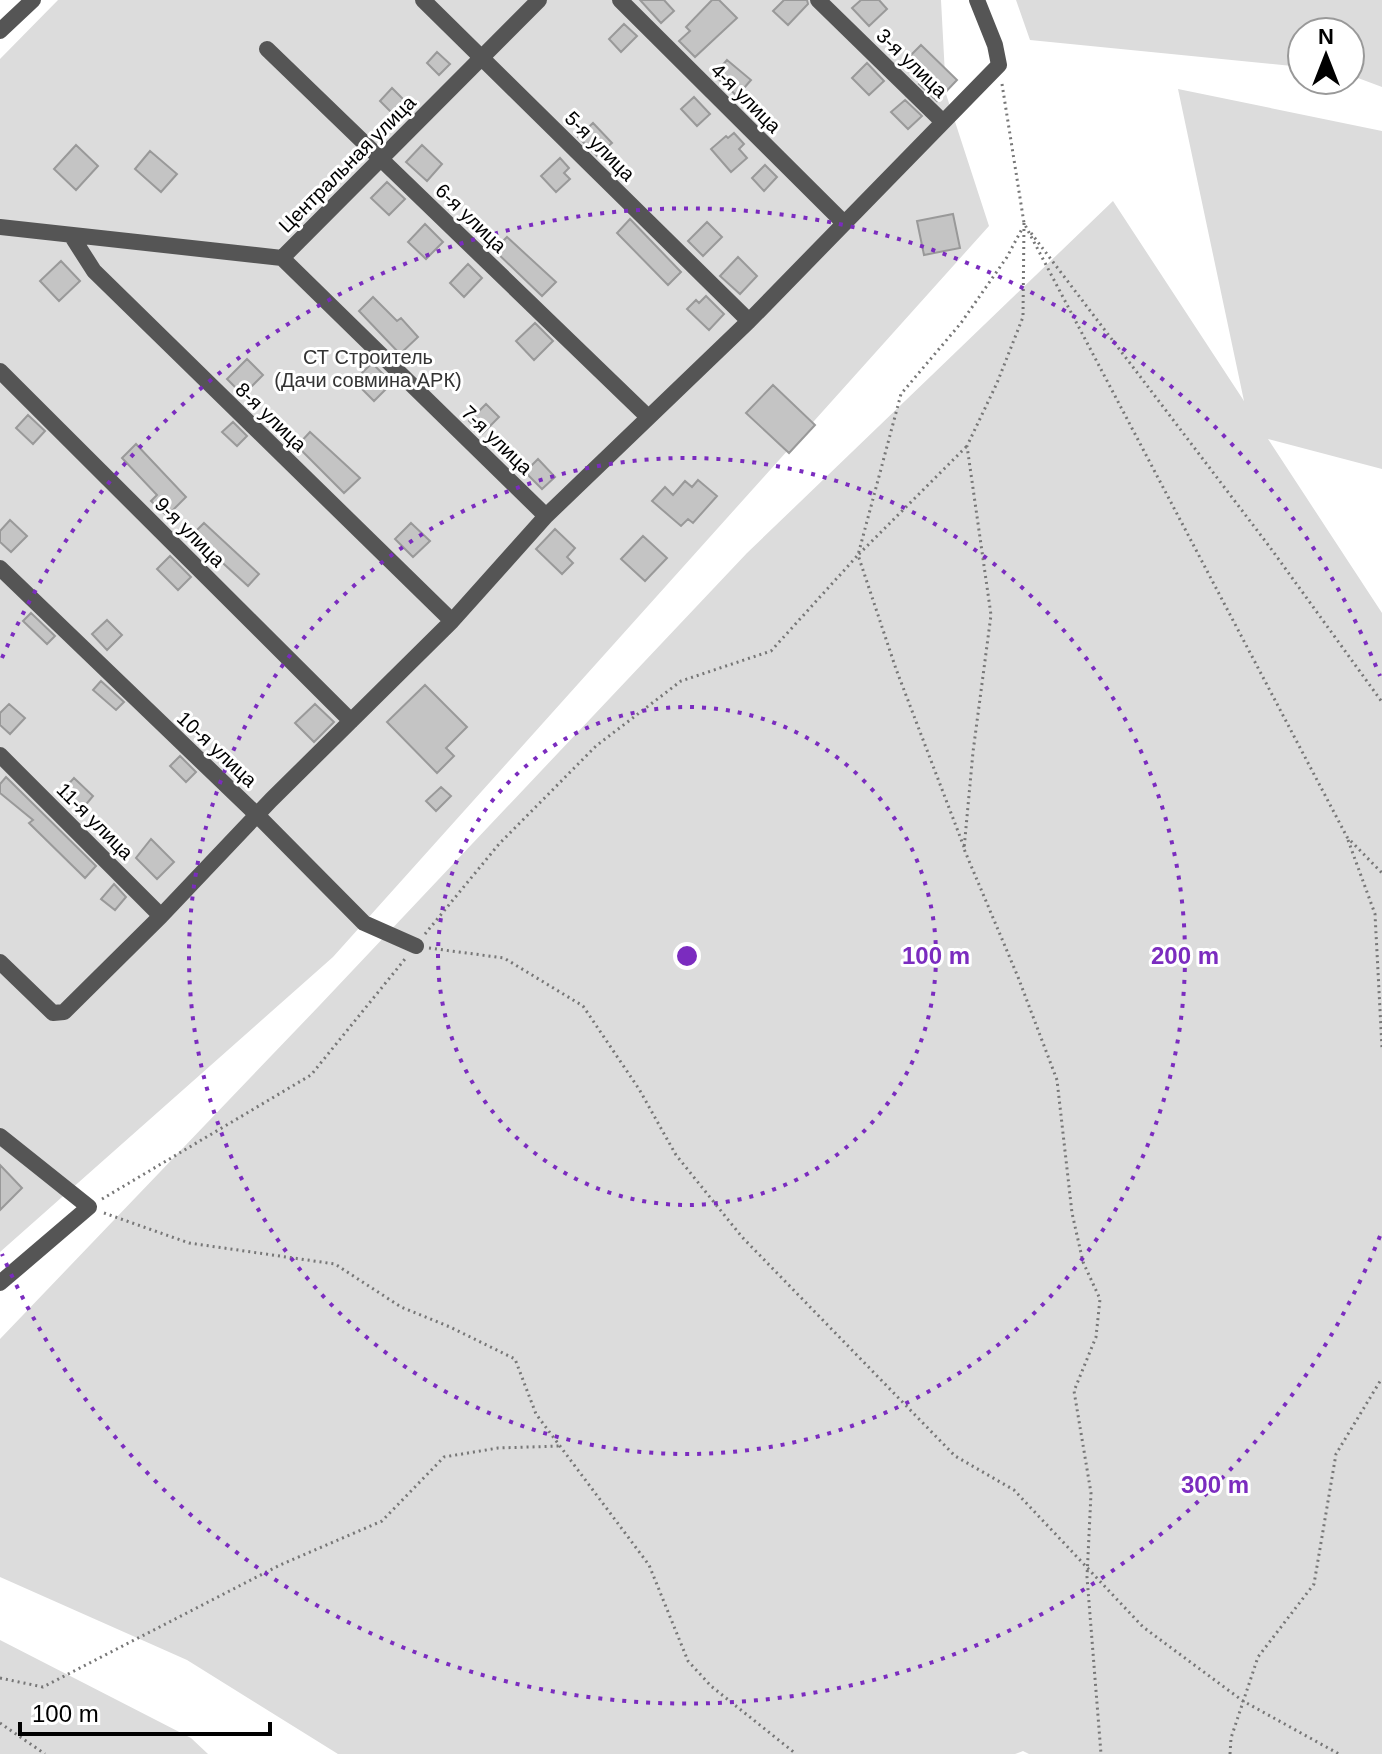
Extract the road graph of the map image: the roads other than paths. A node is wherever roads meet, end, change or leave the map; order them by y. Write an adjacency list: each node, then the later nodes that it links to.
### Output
1 (33, 0): 7 (street)
2 (423, 0): 9 (street, 5-я улица)
3 (539, 0): 9 (street, Центральная улица)
4 (620, 0): 12 (street, 4-я улица)
5 (818, 0): 10 (street, 3-я улица)
6 (977, 0): 10 (street)
7 (0, 31)
8 (267, 49): 11 (street, 6-я улица)
9 (481, 58): 11 (street, Центральная улица); 16 (street, 5-я улица)
10 (943, 122): 12 (street)
11 (381, 158): 15 (street, Центральная улица); 18 (street, 6-я улица)
12 (844, 223): 16 (street)
13 (0, 227): 14 (street, Центральная улица)
14 (71, 235): 15 (street, Центральная улица); 21 (street, 8-я улица)
15 (282, 258): 19 (street, 7-я улица)
16 (749, 321): 18 (street)
17 (0, 371): 22 (street, 9-я улица)
18 (648, 417): 19 (street)
19 (546, 516): 21 (street)
20 (0, 568): 24 (street, 10-я улица)
21 (452, 621): 22 (street)
22 (351, 721): 24 (street)
23 (0, 755): 25 (street, 11-я улица)
24 (257, 815): 25 (street); 26 (street, 10-я улица)
25 (161, 916): 27 (street)
26 (416, 946)
27 (0, 962)
28 (0, 1136): 29 (street)
29 (0, 1283)

